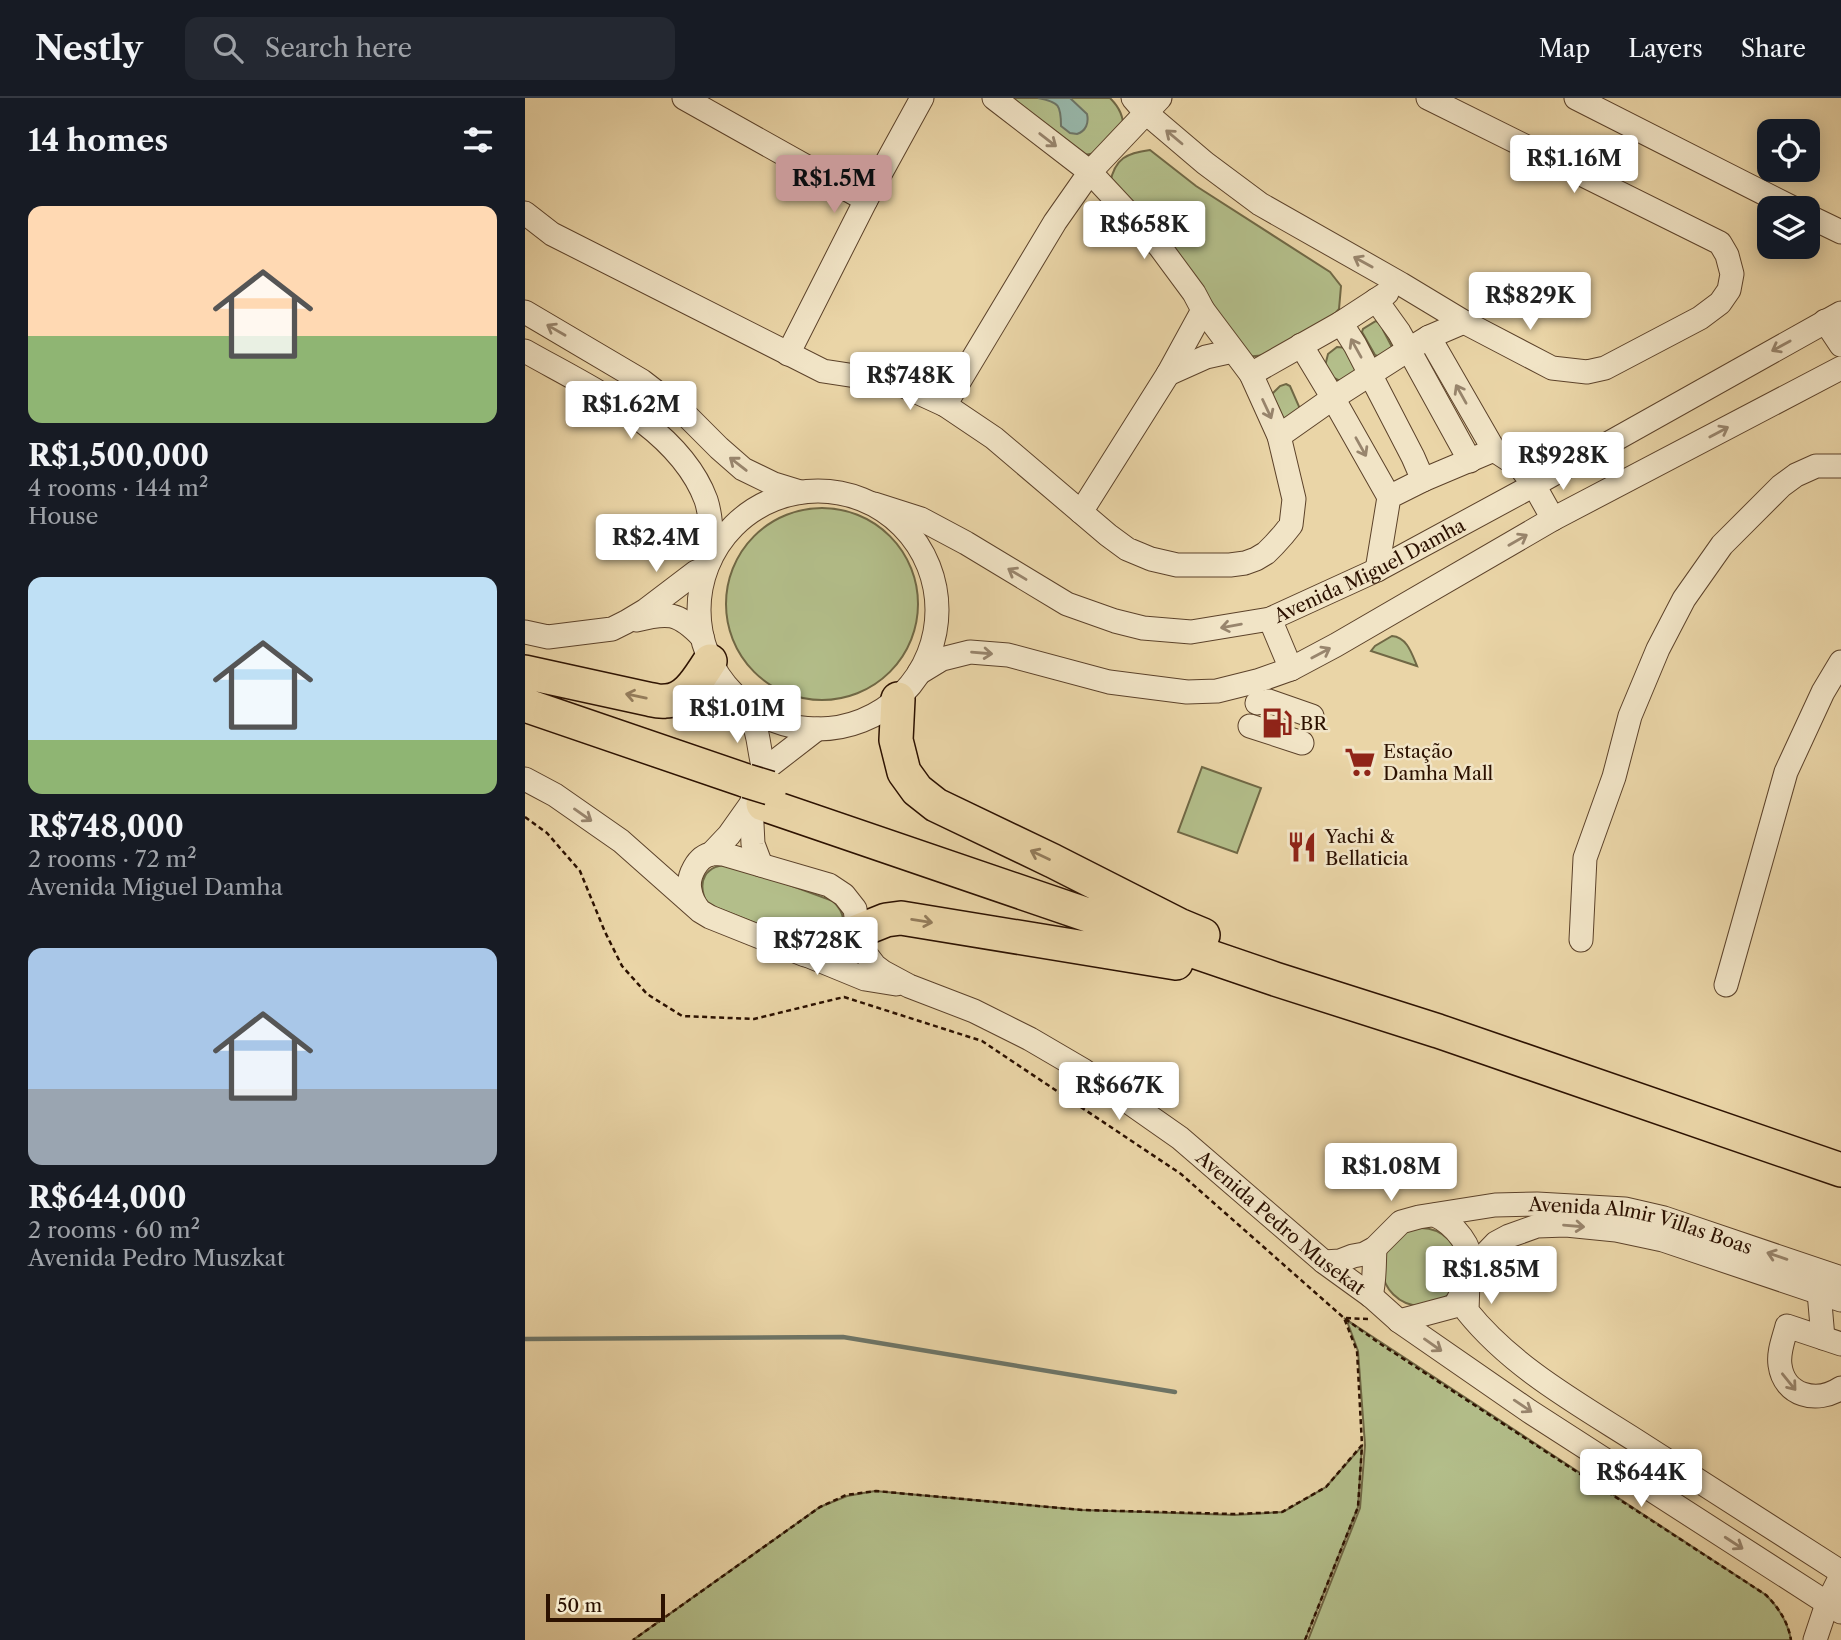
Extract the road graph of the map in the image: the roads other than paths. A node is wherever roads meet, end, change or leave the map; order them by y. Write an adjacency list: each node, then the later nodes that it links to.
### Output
1 (684, 98): 9 (street)
2 (922, 98): 9 (street)
3 (994, 98): 7 (street, one-way to 7)
4 (1428, 98): 18 (street)
5 (1585, 100): 8 (street)
6 (1146, 103): 7 (street); 13 (street, one-way to 6)
7 (1090, 172): 15 (street); 32 (street)
8 (1770, 196)
9 (866, 200): 26 (street)
10 (525, 214): 26 (street)
11 (1820, 222): 12 (street)
12 (1841, 232)
13 (1401, 284): 14 (street); 18 (street)
14 (1376, 300): 19 (street); 23 (street)
15 (1203, 310): 25 (street); 28 (street)
16 (525, 312): 39 (street, one-way to 16)
17 (1833, 317): 22 (street); 38 (street, Avenida Miguel Damha, one-way to 38)
18 (1464, 322): 20 (street)
19 (1341, 323): 21 (street); 30 (street, one-way to 19)
20 (1429, 337): 23 (street); 34 (street, one-way to 20)
21 (1301, 345): 29 (street); 31 (street)
22 (1841, 345)
23 (1408, 349): 30 (street); 35 (street)
24 (525, 351): 44 (street)
25 (1233, 351): 28 (street); 29 (street)
26 (788, 354): 32 (street)
27 (1841, 368): 43 (street, one-way to 27)
28 (1168, 374): 42 (street)
29 (1251, 374): 33 (street, one-way to 33)
30 (1369, 374): 31 (street); 37 (street)
31 (1333, 398): 33 (street); 40 (street, one-way to 40)
32 (945, 404): 42 (street)
33 (1279, 436): 42 (street)
34 (1494, 450): 35 (street); 38 (street)
35 (1470, 461): 37 (street)
36 (1841, 466): 66 (street)
37 (1423, 480): 40 (street)
38 (1534, 485): 43 (street); 45 (street, Avenida Miguel Damha)
39 (800, 492): 41 (street); 44 (street)
40 (1389, 497): 45 (street)
41 (874, 504): 46 (street, Avenida Miguel Damha, one-way to 41); 53 (street)
42 (1081, 512)
43 (1553, 519): 51 (street, one-way to 43)
44 (708, 564): 47 (street); 49 (street)
45 (1377, 570): 46 (street, Avenida Miguel Damha)
46 (1270, 619): 51 (street)
47 (626, 622): 48 (street); 49 (street)
48 (525, 632)
49 (706, 649): 52 (highway, one-way to 52); 56 (street)
50 (1841, 662): 69 (street)
51 (1291, 668): 53 (street, one-way to 51)
52 (525, 672)
53 (919, 673): 54 (street)
54 (898, 699): 58 (street); 68 (highway, one-way to 54)
55 (525, 705): 61 (highway)
56 (745, 705): 58 (street); 61 (street)
57 (525, 724): 61 (highway)
58 (817, 729): 61 (street)
59 (1305, 735): 59 (street)
60 (525, 779): 64 (street, Avenida Pedro Musekat, one-way to 64)
61 (756, 791): 62 (street); 63 (street); 68 (highway)
62 (711, 854): 63 (street, Avenida Pedro Musekat); 64 (street)
63 (761, 865): 65 (street, Avenida Pedro Musekat)
64 (700, 911): 67 (street, Avenida Pedro Musekat)
65 (856, 932): 67 (street); 68 (highway, one-way to 68); 70 (street, Avenida Pedro Musekat)
66 (1581, 940)
67 (805, 955): 70 (street, Avenida Pedro Musekat)
68 (1277, 972): 71 (highway); 72 (highway)
69 (1726, 985)
70 (909, 986): 75 (street, Avenida Pedro Musekat)
71 (1841, 1153)
72 (1841, 1170)
73 (1435, 1215): 74 (street); 76 (street); 77 (street, Avenida Almir Villas Boas, one-way to 73)
74 (1375, 1248): 75 (street); 78 (street)
75 (1324, 1262): 78 (street, Avenida Pedro Musekat)
76 (1469, 1275): 77 (street, Avenida Almir Villas Boas, one-way to 77); 79 (street); 82 (street)
77 (1832, 1286): 80 (street)
78 (1371, 1296): 79 (street, Avenida Pedro Musekat)
79 (1399, 1321): 83 (street, Avenida Pedro Musekat, one-way to 83)
80 (1832, 1341): 81 (street, one-way to 81)
81 (1841, 1388)
82 (1841, 1574): 83 (street)
83 (1834, 1608): 84 (street)
84 (1815, 1640)

